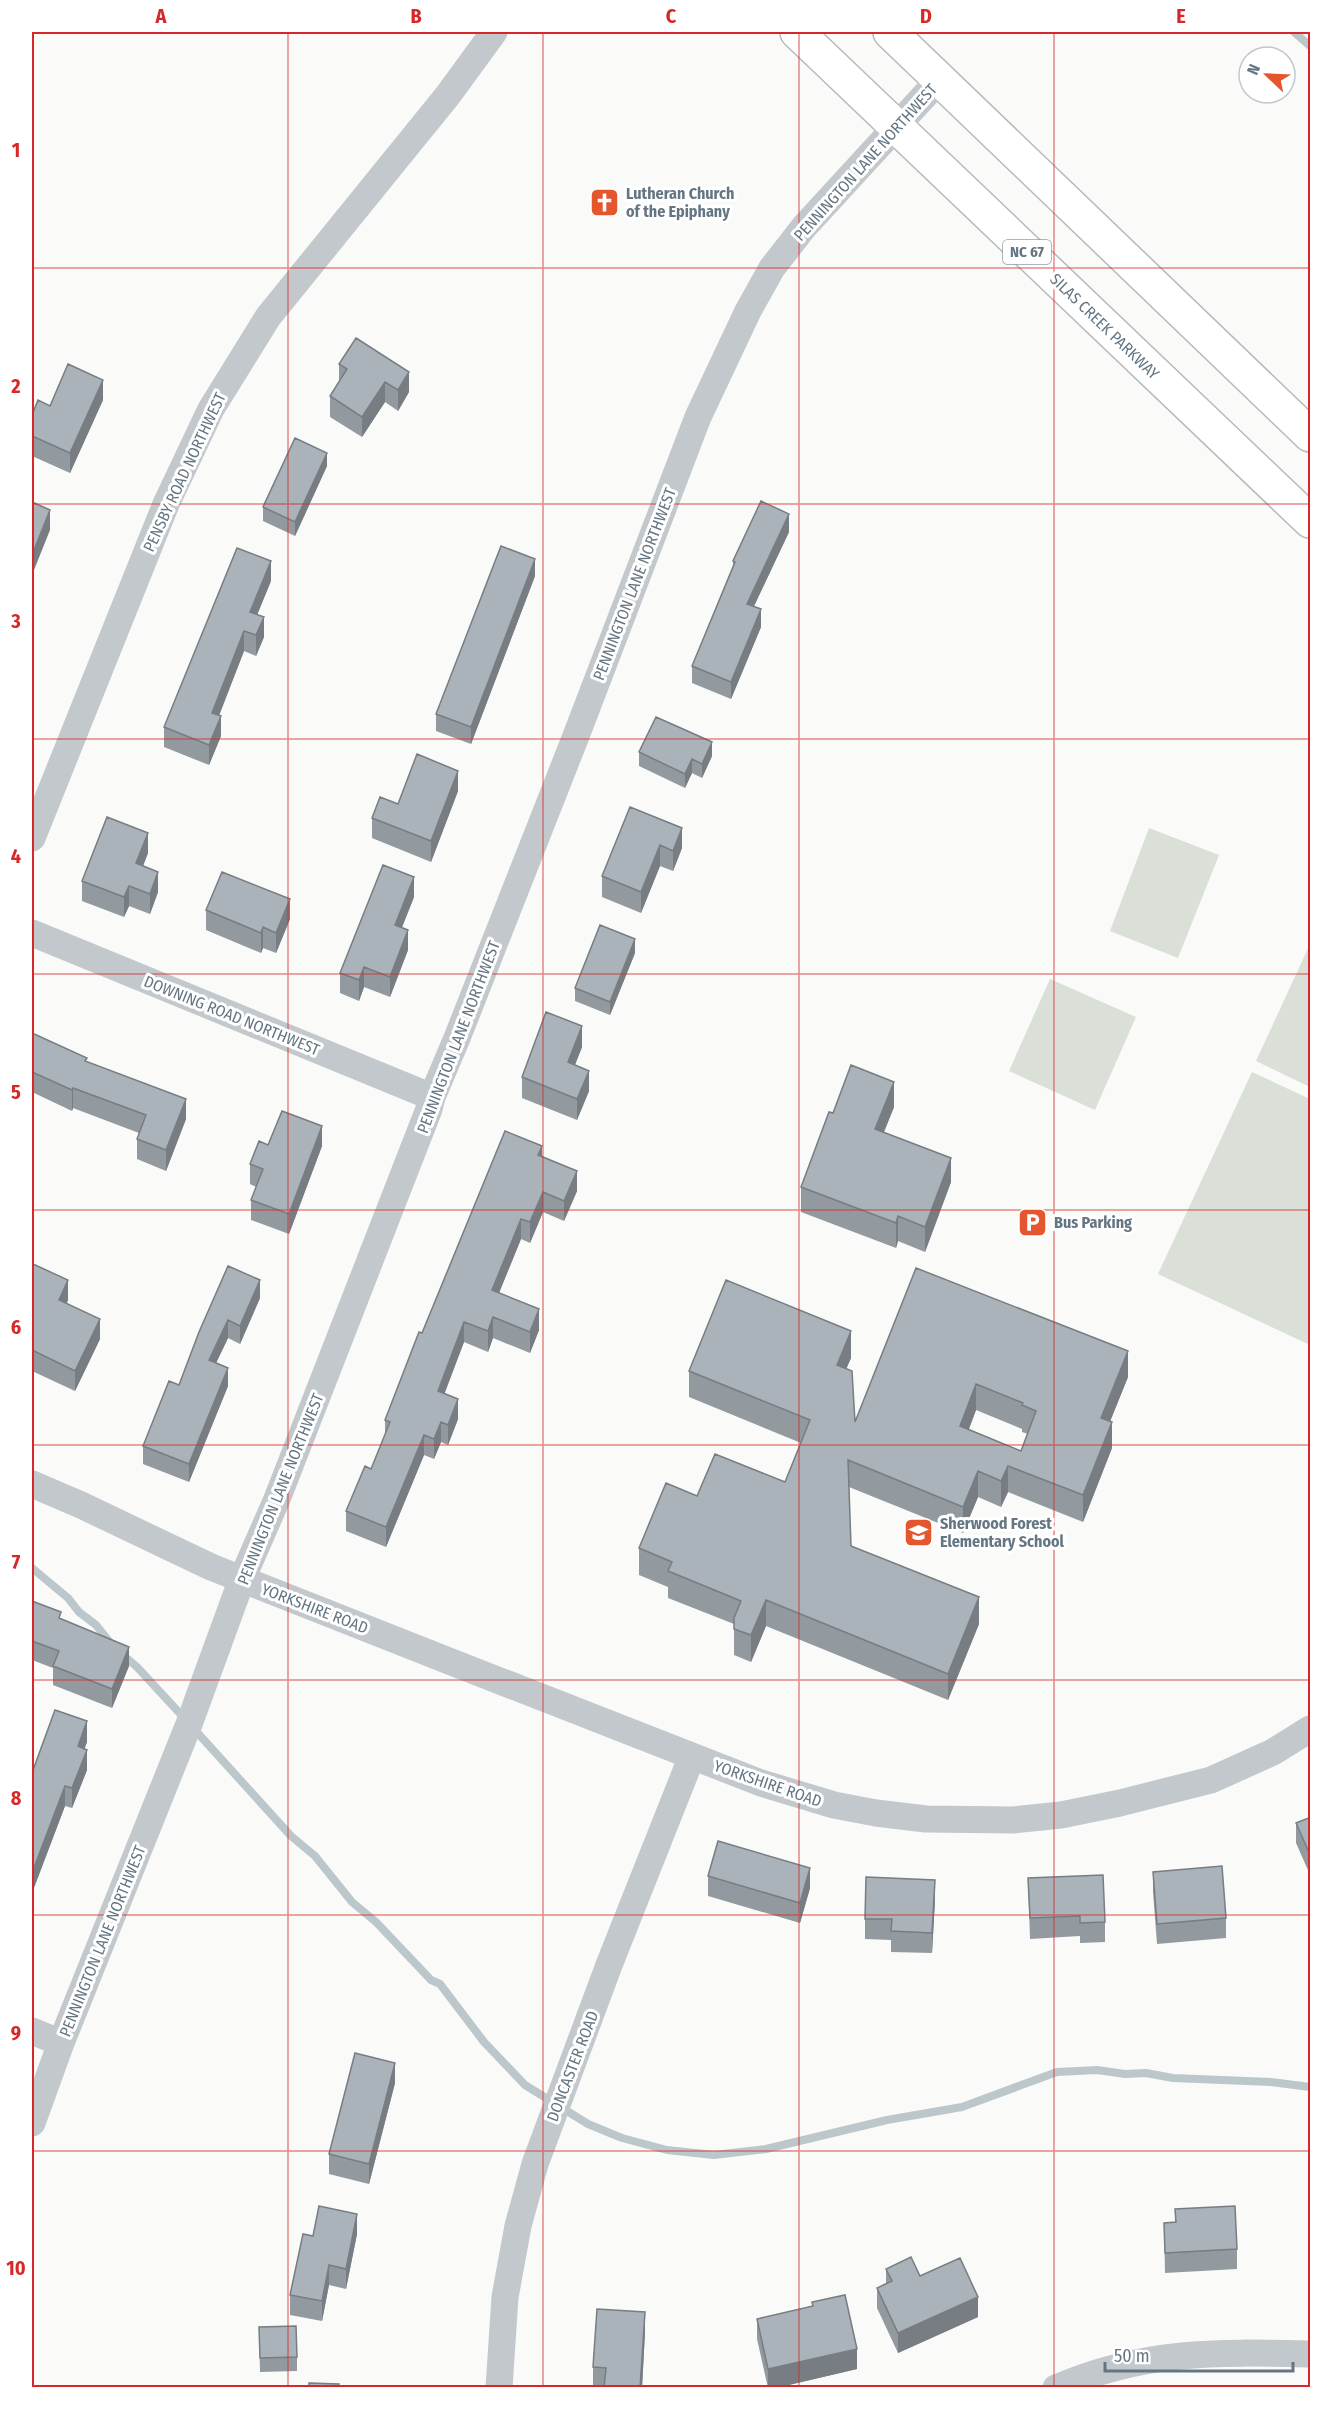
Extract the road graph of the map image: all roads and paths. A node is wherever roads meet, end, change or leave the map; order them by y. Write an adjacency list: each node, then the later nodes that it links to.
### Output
1 (494, 32): 8 (street, PENSBY ROAD NORTHWEST)
2 (797, 32): 5 (main road, SILAS CREEK PARKWAY / NC 67)
3 (890, 32): 4 (main road)
4 (939, 80): 5 (street, PENNINGTON LANE NORTHWEST); 6 (main road)
5 (897, 126): 7 (main road, SILAS CREEK PARKWAY / NC 67); 10 (street, PENNINGTON LANE NORTHWEST)
6 (1311, 435)
7 (1311, 521)
8 (32, 838)
9 (32, 933): 10 (street, DOWNING ROAD NORTHWEST)
10 (432, 1096): 12 (street, PENNINGTON LANE NORTHWEST)
11 (32, 1484): 12 (street, YORKSHIRE ROAD)
12 (243, 1579): 14 (street, YORKSHIRE ROAD); 16 (street, PENNINGTON LANE NORTHWEST)
13 (1311, 1730): 14 (street, YORKSHIRE ROAD)
14 (692, 1756): 19 (street, DONCASTER ROAD)
15 (32, 2031): 16 (street)
16 (61, 2043): 17 (street, PENNINGTON LANE NORTHWEST)
17 (32, 2123)
18 (1311, 2354): 20 (street)
19 (499, 2388)
20 (1056, 2388)

